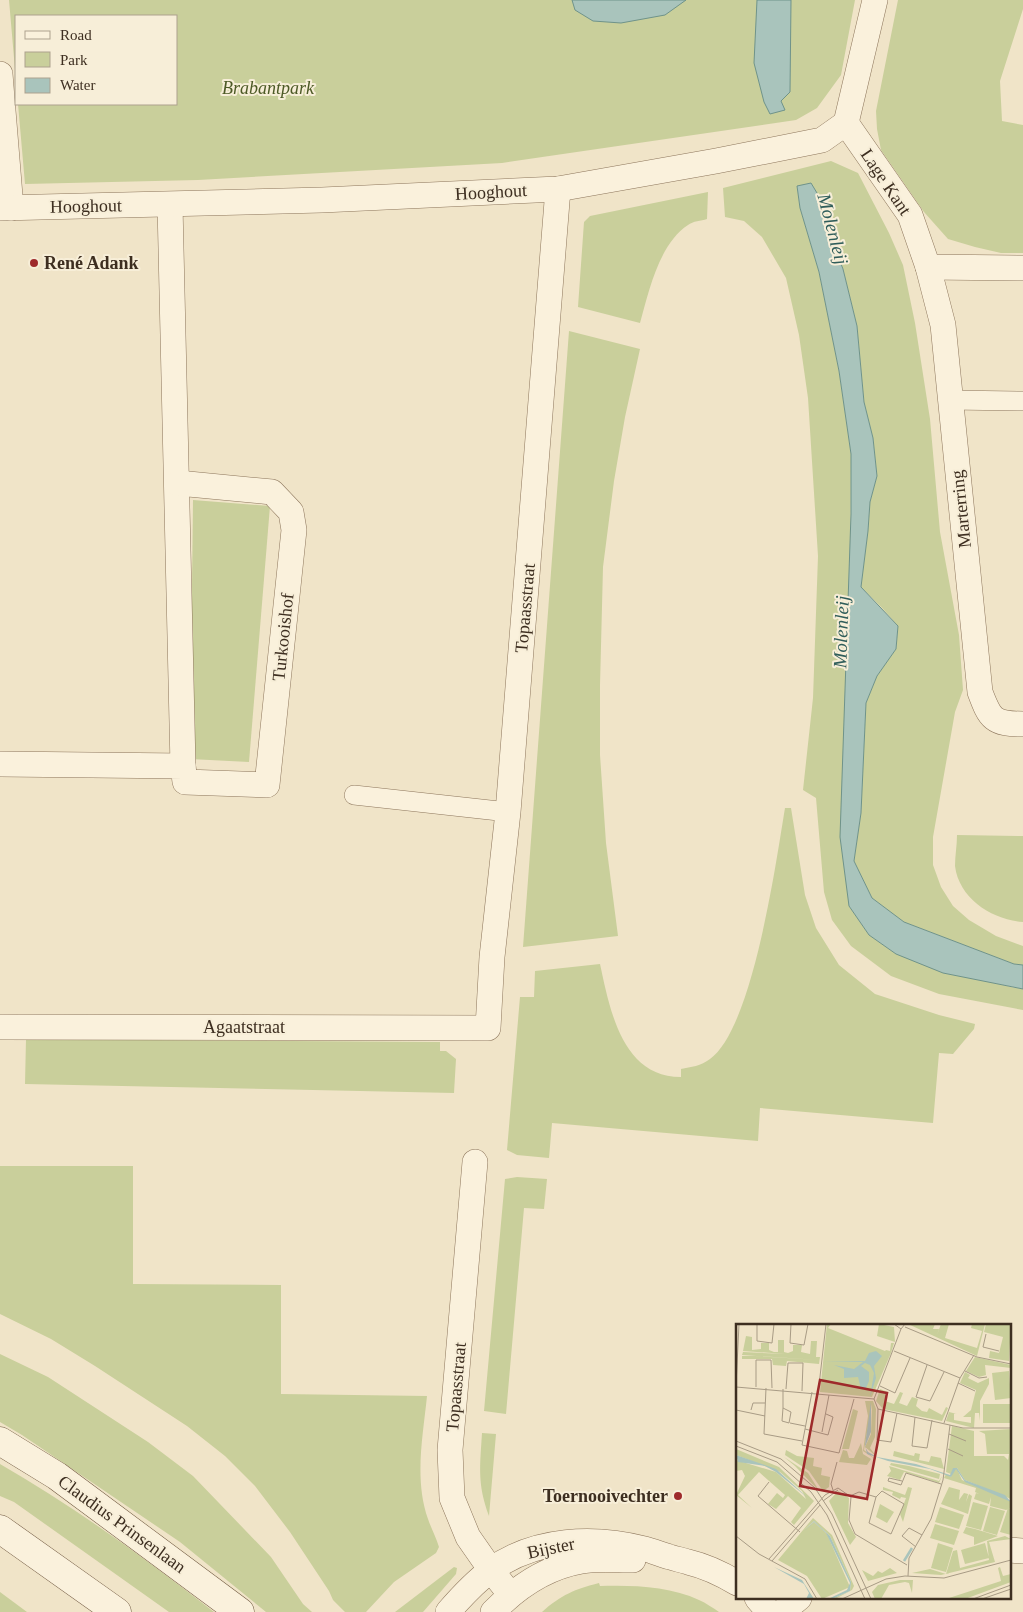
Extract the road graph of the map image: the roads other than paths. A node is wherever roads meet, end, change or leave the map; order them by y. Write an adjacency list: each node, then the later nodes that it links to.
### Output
1 (875, 0): 3 (street)
2 (0, 74): 6 (street)
3 (846, 123): 4 (street, Hooghout); 7 (street, Lage Kant)
4 (558, 189): 5 (street, Hooghout); 16 (street, Topaasstraat)
5 (170, 205): 6 (street, Hooghout); 11 (street)
6 (5, 208)
7 (928, 267): 8 (street); 9 (street, Marterring)
8 (1023, 268)
9 (950, 400): 10 (street); 12 (street, Marterring)
10 (1023, 401)
11 (178, 483): 14 (street); 14 (street, Turkooishof)
12 (1023, 724)
13 (0, 764): 14 (street)
14 (183, 766)
15 (354, 795): 16 (street)
16 (508, 812): 18 (street, Topaasstraat)
17 (0, 1027): 18 (street, Agaatstraat)
18 (488, 1028)
19 (475, 1162): 25 (street, Topaasstraat)
20 (0, 1441): 31 (main road, Claudius Prinsenlaan)
21 (0, 1529): 30 (main road)
22 (1010, 1550): 23 (street)
23 (1023, 1551)
24 (673, 1558): 25 (street, Bijster); 26 (street, Bijster); 27 (street, Bijster)
25 (491, 1570): 27 (street, Topaasstraat); 32 (street, Bijster)
26 (736, 1583)
27 (510, 1594): 33 (street, Bijster)
28 (759, 1600): 34 (street)
29 (797, 1600): 35 (street)
30 (117, 1612)
31 (240, 1612)
32 (448, 1612)
33 (493, 1612)
34 (769, 1612)
35 (782, 1612)

